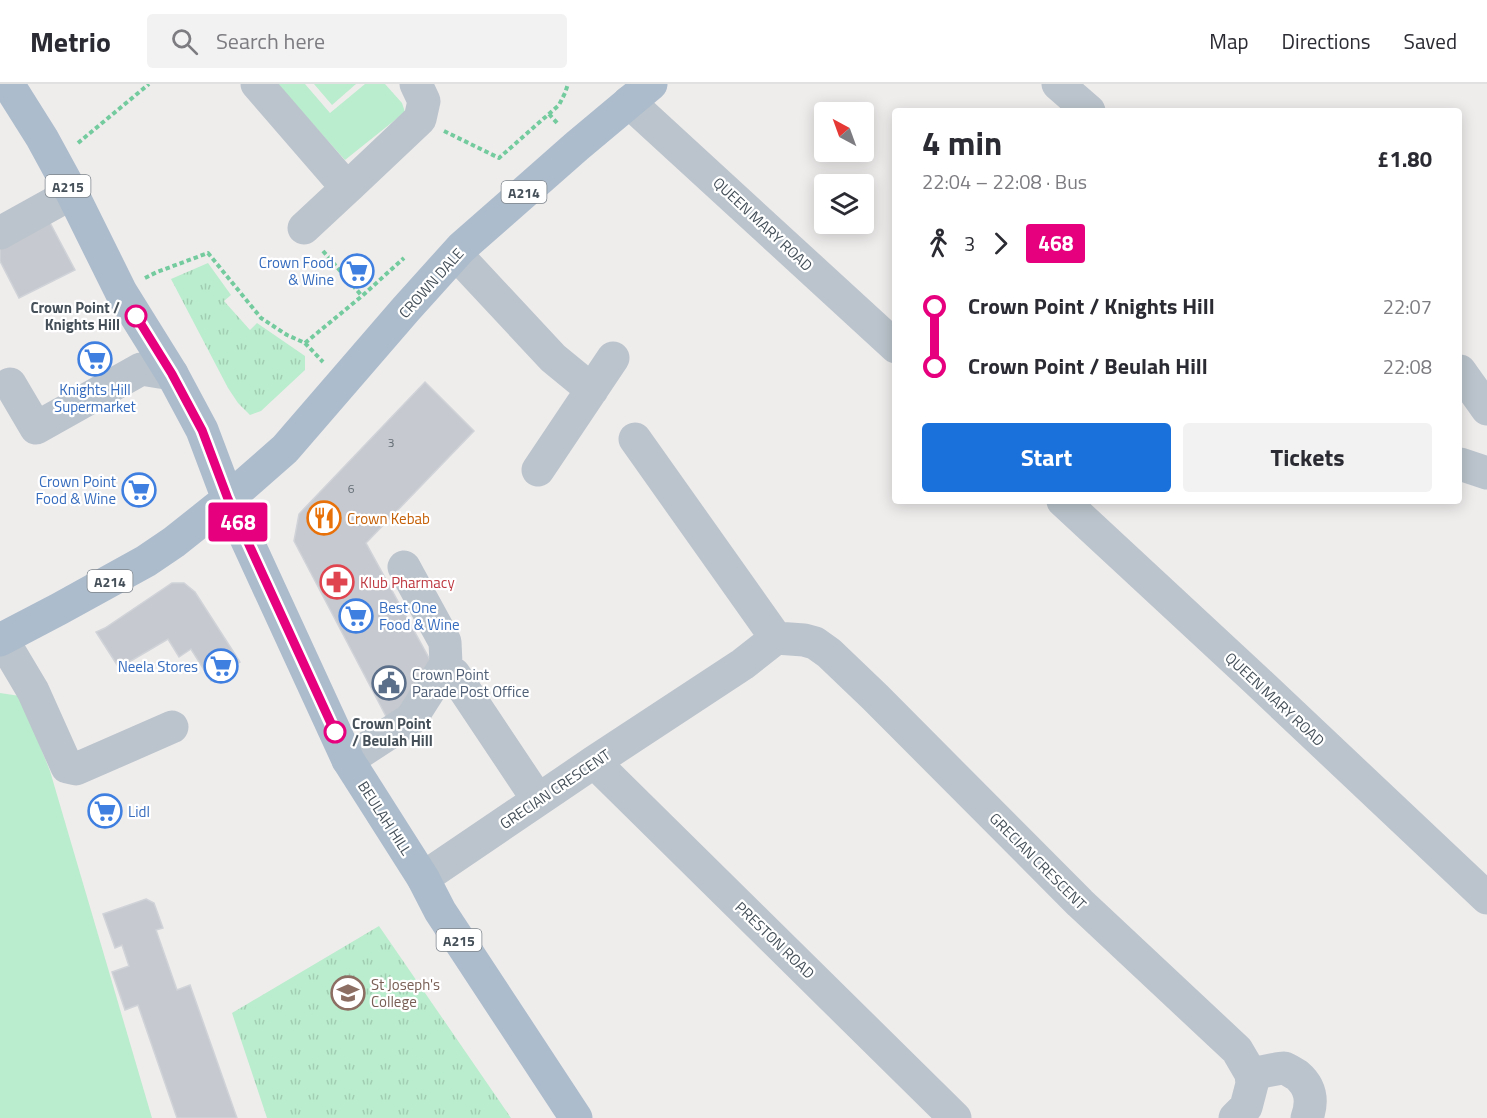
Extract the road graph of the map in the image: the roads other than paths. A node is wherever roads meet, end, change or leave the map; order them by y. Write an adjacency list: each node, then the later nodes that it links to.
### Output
1 (8, 84): 8 (main road, A215)
2 (257, 84): 7 (street)
3 (417, 84): 7 (street)
4 (1058, 84): 6 (street)
5 (640, 93): 11 (main road, CROWN DALE / A214); 12 (street, QUEEN MARY ROAD)
6 (1086, 108)
7 (347, 188): 9 (street)
8 (72, 193): 10 (street); 14 (main road, A215)
9 (304, 228)
10 (0, 233)
11 (456, 254): 17 (street); 23 (main road, CROWN DALE / A214)
12 (892, 342)
13 (614, 358): 17 (street)
14 (172, 374): 16 (street); 23 (main road, A215)
15 (1462, 374): 18 (street)
16 (10, 384)
17 (592, 390): 21 (street)
18 (1487, 408)
19 (635, 439): 26 (street)
20 (1462, 465): 22 (street)
21 (538, 470)
22 (1487, 473)
23 (228, 499): 27 (main road, A214); 30 (main road, BEULAH HILL / A215)
24 (1066, 504): 34 (street, QUEEN MARY ROAD)
25 (404, 567): 30 (street)
26 (776, 638): 31 (street, GRECIAN CRESCENT); 35 (street, GRECIAN CRESCENT)
27 (1, 639): 29 (street)
28 (454, 674): 32 (street)
29 (172, 727)
30 (348, 760): 33 (main road, BEULAH HILL / A215)
31 (594, 762): 32 (street, GRECIAN CRESCENT); 38 (street, PRESTON ROAD)
32 (538, 800): 33 (street, GRECIAN CRESCENT)
33 (423, 878): 37 (main road, BEULAH HILL / A215)
34 (1487, 897)
35 (1251, 1074): 36 (street); 39 (street)
36 (1246, 1114)
37 (576, 1118)
38 (956, 1118)
39 (1307, 1118)

